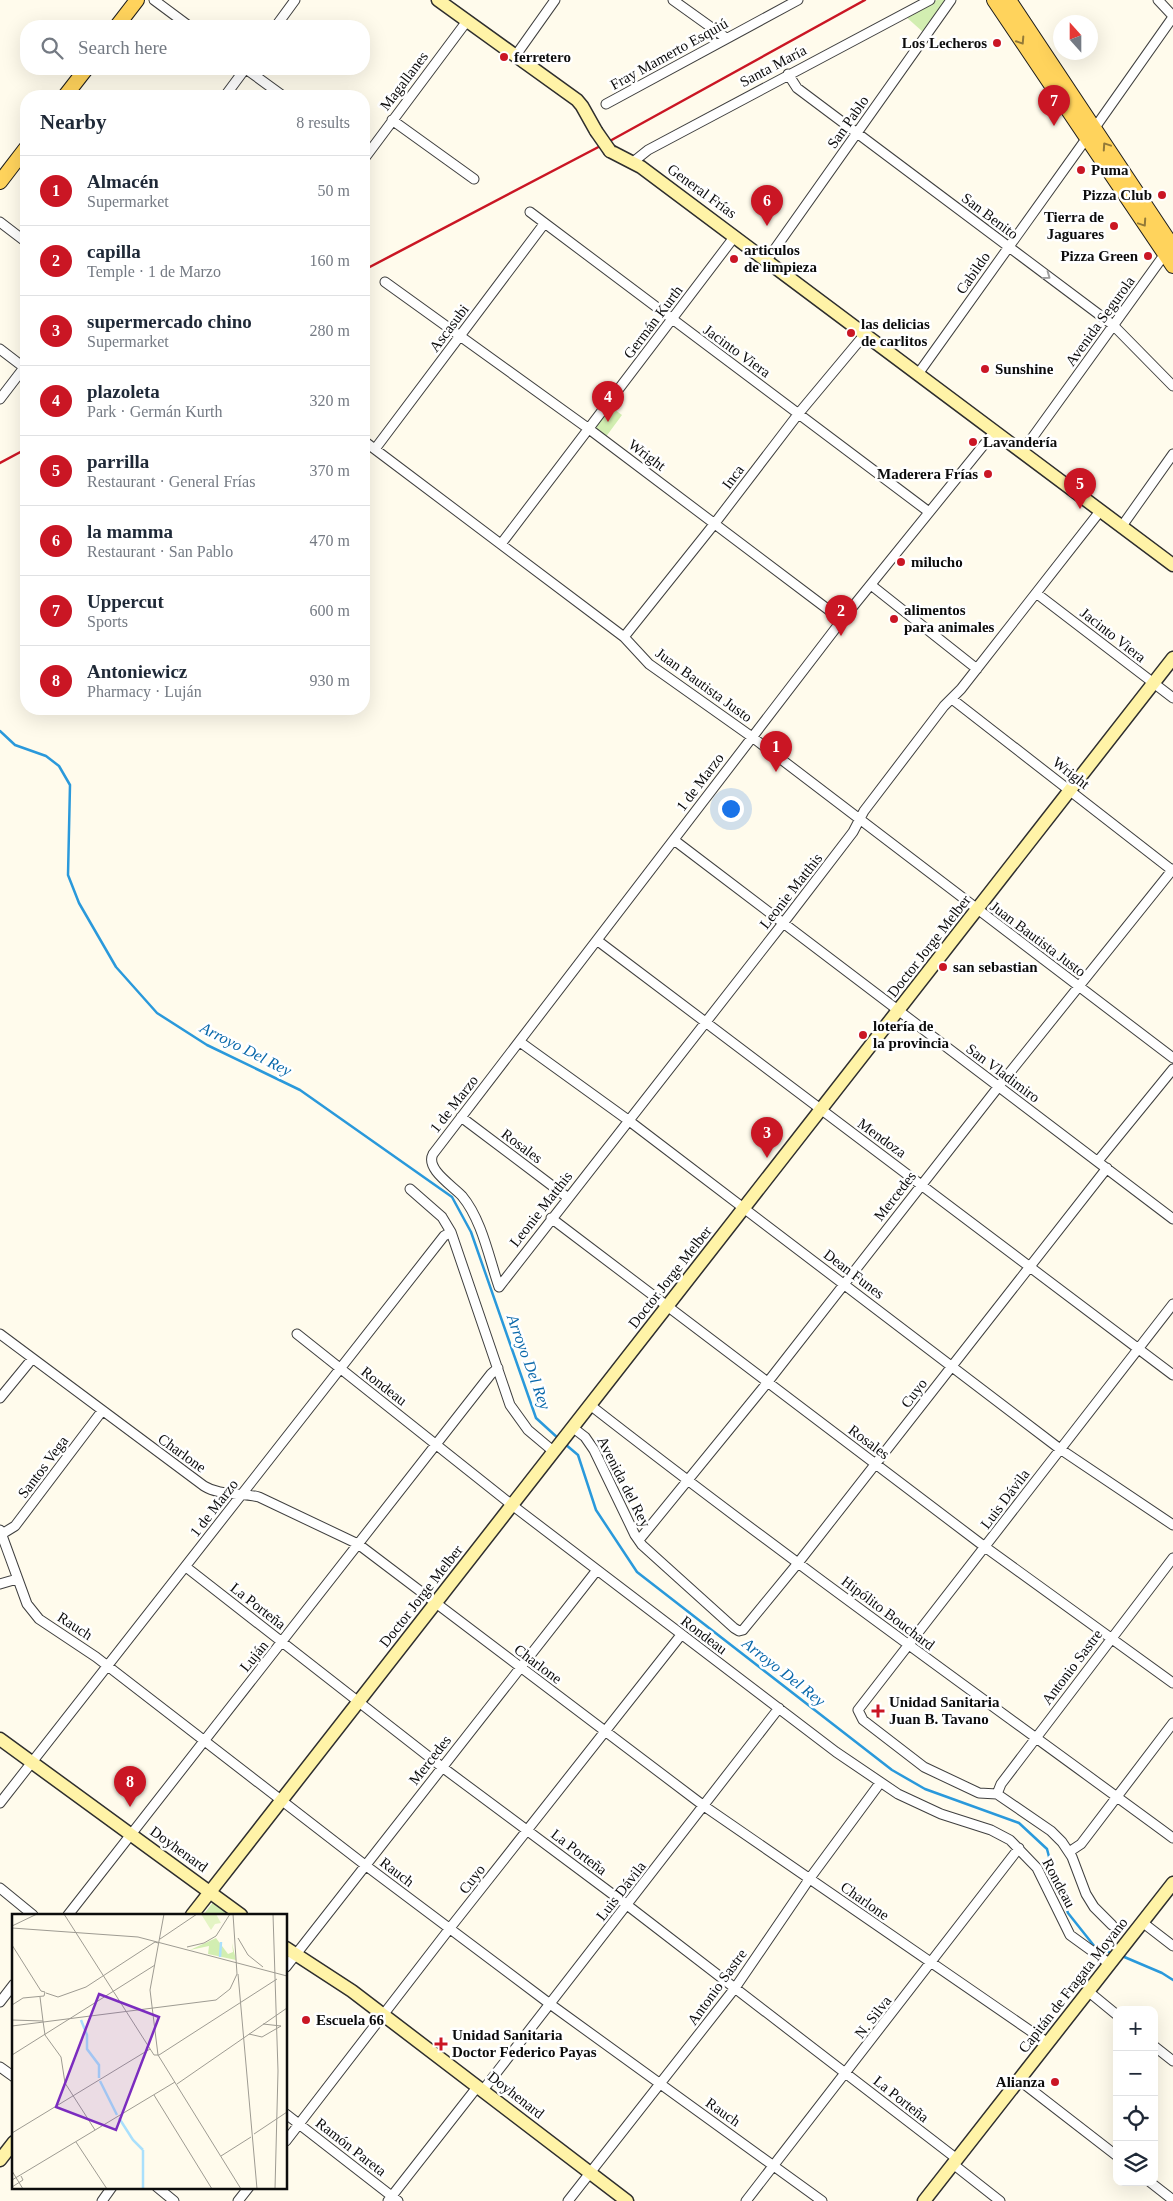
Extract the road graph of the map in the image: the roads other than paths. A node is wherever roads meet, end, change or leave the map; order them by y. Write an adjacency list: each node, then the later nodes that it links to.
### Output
1 (137, 0): 14 (main road)
2 (154, 0): 15 (street)
3 (295, 0): 16 (street)
4 (438, 0): 17 (street, General Frías)
5 (555, 0): 19 (street)
6 (673, 0): 18 (street)
7 (798, 0): 18 (street, Fray Mamerto Esquiú)
8 (930, 0): 20 (street, Santa María)
9 (952, 0): 29 (street, San Pablo)
10 (994, 0): 30 (main road, one-way to 30)
11 (1010, 0): 30 (main road)
12 (1158, 0): 13 (street)
13 (1173, 17): 30 (street, Cabildo)
14 (122, 20)
15 (181, 20)
16 (280, 20)
17 (467, 21): 19 (street, General Frías); 28 (street, Magallanes)
18 (726, 38): 27 (street, Fray Mamerto Esquiú)
19 (516, 55): 33 (street, General Frías, bridge)
20 (788, 74): 29 (street, San Benito); 33 (street, Santa María)
21 (81, 75): 24 (main road)
22 (241, 75): 25 (street)
23 (254, 75): 26 (street)
24 (70, 90)
25 (229, 90)
26 (275, 90)
27 (606, 104)
28 (392, 120): 31 (street, Magallanes); 35 (street)
29 (858, 133): 41 (street, San Benito); 43 (street, San Pablo)
30 (1090, 134): 41 (street, Cabildo); 42 (main road)
31 (370, 150)
32 (20, 155): 34 (main road)
33 (633, 162): 39 (street, General Frías)
34 (2, 177)
35 (474, 179)
36 (530, 212): 38 (street, Jacinto Viera)
37 (0, 222): 40 (street)
38 (544, 224): 46 (street, Jacinto Viera); 49 (street, Ascasubi)
39 (735, 236): 43 (street, General Frías); 46 (street, Germán Kurth)
40 (20, 237)
41 (1008, 247): 47 (street, San Benito, one-way to 47); 53 (street, Cabildo)
42 (1171, 248): 44 (main road); 47 (street, Avenida Segurola)
43 (767, 260): 48 (street, General Frías)
44 (1173, 266)
45 (384, 282): 49 (street, Wright)
46 (672, 320): 56 (street, Jacinto Viera); 57 (street, Germán Kurth)
47 (1114, 325): 54 (street, San Benito); 61 (street, Avenida Segurola)
48 (865, 334): 53 (street, General Frías); 56 (street, Inca)
49 (461, 336): 57 (street, Wright); 60 (street, Ascasubi)
50 (0, 348): 51 (street)
51 (20, 363)
52 (20, 374): 55 (street)
53 (918, 374): 58 (street, General Frías)
54 (1173, 386)
55 (0, 399)
56 (799, 413): 64 (street, Jacinto Viera); 65 (street, Inca)
57 (589, 429): 65 (street, Wright); 67 (street, Germán Kurth)
58 (994, 431): 61 (street, General Frías); 64 (street, 1 de Marzo)
59 (370, 445): 60 (street, Juan Bautista Justo)
60 (375, 449): 67 (street, Juan Bautista Justo)
61 (1022, 452): 63 (street, General Frías)
62 (1173, 454): 66 (street)
63 (1101, 510): 66 (street, General Frías); 70 (street, Leonie Matthis)
64 (929, 512): 69 (street, 1 de Marzo)
65 (715, 523): 71 (street, Wright); 72 (street, Inca)
66 (1122, 526): 68 (street, General Frías)
67 (502, 544): 72 (street, Juan Bautista Justo)
68 (1173, 565)
69 (871, 585): 71 (street, 1 de Marzo); 74 (street)
70 (1036, 593): 74 (street, Leonie Matthis); 75 (street, Jacinto Viera)
71 (842, 620): 78 (street, 1 de Marzo)
72 (624, 637): 78 (street, Juan Bautista Justo)
73 (1173, 658): 75 (street, Doctor Jorge Melber)
74 (977, 669): 77 (street, Leonie Matthis)
75 (1153, 684): 76 (street, Jacinto Viera); 79 (street, Doctor Jorge Melber)
76 (1173, 698)
77 (952, 699): 79 (street, Wright); 80 (street, Leonie Matthis)
78 (752, 737): 80 (street, Juan Bautista Justo); 81 (street, 1 de Marzo)
79 (1071, 790): 82 (street, Wright); 83 (street, Doctor Jorge Melber)
80 (860, 820): 83 (street, Juan Bautista Justo); 84 (street, Leonie Matthis)
81 (674, 840): 84 (street, San Vladimiro); 85 (street, 1 de Marzo)
82 (1173, 870): 86 (street, Mercedes)
83 (978, 910): 86 (street, Juan Bautista Justo); 87 (street, Doctor Jorge Melber)
84 (784, 922): 87 (street, San Vladimiro); 88 (street, Leonie Matthis)
85 (598, 941): 88 (street, Mendoza); 89 (street, 1 de Marzo)
86 (1078, 986): 90 (street, Juan Bautista Justo); 92 (street, Mercedes)
87 (899, 1011): 92 (street, San Vladimiro); 93 (street, Doctor Jorge Melber)
88 (705, 1021): 93 (street, Mendoza); 95 (street, Leonie Matthis)
89 (520, 1042): 94 (street, 1 de Marzo); 95 (street, Dean Funes)
90 (1173, 1058)
91 (1173, 1069): 96 (street)
92 (998, 1086): 96 (street, San Vladimiro); 98 (street, Mercedes)
93 (820, 1110): 98 (street, Mendoza); 101 (street, Doctor Jorge Melber)
94 (461, 1117): 100 (street, Rosales); 107 (street, 1 de Marzo)
95 (628, 1120): 100 (street, Leonie Matthis); 101 (street, Dean Funes)
96 (1098, 1161): 97 (street, San Vladimiro)
97 (1106, 1168): 103 (street, San Vladimiro); 105 (street, Cuyo)
98 (922, 1184): 105 (street, Mendoza); 106 (street, Mercedes)
99 (410, 1189): 104 (street)
100 (567, 1198): 102 (street, Leonie Matthis)
101 (744, 1208): 106 (street, Dean Funes); 109 (street, Doctor Jorge Melber)
102 (551, 1218): 107 (street, Leonie Matthis); 109 (street, Rosales)
103 (1173, 1219)
104 (451, 1232): 115 (street, 1 de Marzo); 116 (street)
105 (1030, 1268): 112 (street, Mendoza); 114 (street, Cuyo)
106 (844, 1284): 114 (street, Dean Funes); 118 (street, Mercedes)
107 (499, 1287)
108 (1173, 1304): 112 (street, Luis Dávila)
109 (668, 1308): 118 (street, Rosales); 120 (street, Doctor Jorge Melber)
110 (0, 1334): 113 (street, Charlone)
111 (296, 1334): 115 (street, Rondeau)
112 (1139, 1349): 117 (street, Mendoza); 125 (street, Luis Dávila)
113 (32, 1359): 119 (street); 121 (street, Charlone)
114 (953, 1366): 125 (street, Dean Funes); 126 (street, Cuyo)
115 (340, 1368): 123 (street, Rondeau); 128 (street, 1 de Marzo)
116 (498, 1368): 123 (street, Luján); 124 (street)
117 (1173, 1375)
118 (767, 1383): 126 (street, Rosales); 127 (street, Mercedes)
119 (0, 1398)
120 (590, 1405): 122 (street, Doctor Jorge Melber); 127 (street, Hipólito Bouchard)
121 (102, 1411): 128 (street, Charlone); 131 (street, Santos Vega)
122 (570, 1430): 124 (street, Doctor Jorge Melber); 132 (street, Avenida del Rey)
123 (436, 1444): 129 (street, Rondeau); 133 (street, Luján)
124 (556, 1448): 129 (street, Doctor Jorge Melber)
125 (1060, 1449): 130 (street, Dean Funes); 134 (street, Luis Dávila)
126 (875, 1464): 134 (street, Rosales); 136 (street, Cuyo)
127 (688, 1481): 132 (street, Mercedes); 136 (street, Hipólito Bouchard)
128 (244, 1493): 133 (street, Charlone); 137 (street, 1 de Marzo)
129 (512, 1505): 138 (street, Rondeau); 141 (street, Doctor Jorge Melber)
130 (1173, 1525)
131 (1, 1532): 139 (street, Rauch)
132 (639, 1540): 142 (street, Avenida del Rey)
133 (358, 1544): 141 (street, Charlone); 145 (street, Luján)
134 (985, 1547): 144 (street, Rosales); 146 (street, Luis Dávila)
135 (1173, 1558): 144 (street, Antonio Sastre)
136 (798, 1563): 142 (street, Cuyo); 146 (street, Hipólito Bouchard)
137 (186, 1567): 145 (street, La Porteña); 147 (street, 1 de Marzo)
138 (597, 1570): 143 (street, Rondeau); 148 (street, Mercedes)
139 (17, 1578): 140 (street); 147 (street, Rauch)
140 (0, 1584)
141 (436, 1603): 148 (street, Charlone); 150 (street, Doctor Jorge Melber)
142 (739, 1630)
143 (681, 1635): 151 (street, Rondeau); 153 (street, Cuyo)
144 (1111, 1637): 149 (street, Rosales); 154 (street, Antonio Sastre)
145 (282, 1643): 150 (street, La Porteña); 156 (street, Luján)
146 (908, 1646): 154 (street, Hipólito Bouchard); 160 (street, Luis Dávila)
147 (108, 1666): 156 (street, Rauch); 157 (street, 1 de Marzo)
148 (520, 1667): 153 (street, Charlone); 158 (street, Mercedes)
149 (1173, 1683)
150 (358, 1701): 158 (street, La Porteña); 162 (street, Doctor Jorge Melber)
151 (779, 1708): 159 (street, Rondeau); 164 (street, Luis Dávila)
152 (1173, 1723): 161 (street)
153 (606, 1732): 164 (street, Charlone); 165 (street, Cuyo)
154 (1036, 1738): 160 (street, Antonio Sastre); 161 (street, Hipólito Bouchard)
155 (0, 1739): 157 (street, Doyhenard)
156 (203, 1741): 162 (street, Rauch); 166 (street, Luján)
157 (32, 1762): 163 (street, 1 de Marzo); 166 (street, Doyhenard)
158 (442, 1767): 165 (street, La Porteña); 170 (street, Mercedes)
159 (880, 1782): 168 (street, Rondeau); 171 (street, Antonio Sastre)
160 (997, 1794): 169 (street)
161 (1117, 1797): 167 (street, Hipólito Bouchard); 169 (street)
162 (280, 1801): 170 (street, Rauch); 174 (street, Doctor Jorge Melber)
163 (0, 1803)
164 (704, 1806): 171 (street, Charlone); 175 (street, Luis Dávila)
165 (527, 1831): 175 (street, La Porteña); 182 (street, Cuyo)
166 (131, 1834): 174 (street, Doyhenard); 177 (street, Luján)
167 (1173, 1838)
168 (1019, 1848): 185 (street, Rondeau); 186 (street, N. Silva)
169 (1070, 1852): 181 (street)
170 (365, 1865): 182 (street, Rauch); 184 (street, Mercedes)
171 (810, 1878): 186 (street, Charlone); 188 (street, Antonio Sastre)
172 (1173, 1883): 180 (street, Capitán de Fragata Moyano)
173 (0, 1888): 176 (street)
174 (210, 1892): 178 (street, Doctor Jorge Melber); 179 (street, Doyhenard)
175 (627, 1905): 188 (street, La Porteña); 191 (street, Luis Dávila)
176 (32, 1914)
177 (69, 1914)
178 (193, 1914)
179 (240, 1914)
180 (1142, 1922): 183 (street); 185 (street, Capitán de Fragata Moyano)
181 (1112, 1925)
182 (450, 1928): 191 (street, Rauch); 193 (street, Cuyo)
183 (1173, 1946)
184 (291, 1952): 193 (street, Doyhenard)
185 (1111, 1963): 189 (street, Capitán de Fragata Moyano)
186 (931, 1964): 194 (street, Charlone); 198 (street, N. Silva)
187 (12, 1987): 190 (street)
188 (735, 1988): 198 (street, La Porteña); 201 (street, Antonio Sastre)
189 (1089, 1992): 192 (street); 194 (street, Capitán de Fragata Moyano)
190 (0, 2002)
191 (550, 2004): 201 (street, Rauch); 202 (street, Luis Dávila)
192 (1113, 2012)
193 (384, 2015): 202 (street, Doyhenard); 204 (street, Cuyo)
194 (1048, 2043): 200 (street, Capitán de Fragata Moyano)
195 (1158, 2049): 196 (street)
196 (1173, 2061)
197 (0, 2066): 199 (street)
198 (846, 2074): 209 (street, La Porteña); 210 (street, N. Silva)
199 (12, 2075)
200 (1019, 2080): 207 (street); 209 (street, Capitán de Fragata Moyano)
201 (661, 2085): 210 (street, Rauch); 211 (street, Antonio Sastre)
202 (481, 2088): 211 (street, Doyhenard); 217 (street, Luis Dávila)
203 (288, 2115): 204 (street, Ramón Pareta)
204 (300, 2124): 205 (street, Cuyo); 217 (street, Ramón Pareta)
205 (288, 2139)
206 (12, 2145): 208 (street)
207 (1113, 2153)
208 (0, 2160)
209 (955, 2162): 225 (street, Capitán de Fragata Moyano); 226 (street, La Porteña)
210 (775, 2165): 223 (street, N. Silva); 224 (street, Rauch)
211 (591, 2174): 221 (street, Antonio Sastre); 222 (street, Doyhenard)
212 (1155, 2186): 216 (street)
213 (111, 2188): 218 (street)
214 (158, 2188): 219 (street)
215 (248, 2188): 220 (street)
216 (1170, 2197)
217 (393, 2199)
218 (102, 2201)
219 (174, 2201)
220 (238, 2201)
221 (568, 2201)
222 (627, 2201)
223 (746, 2201)
224 (822, 2201)
225 (924, 2201)
226 (1000, 2201)

